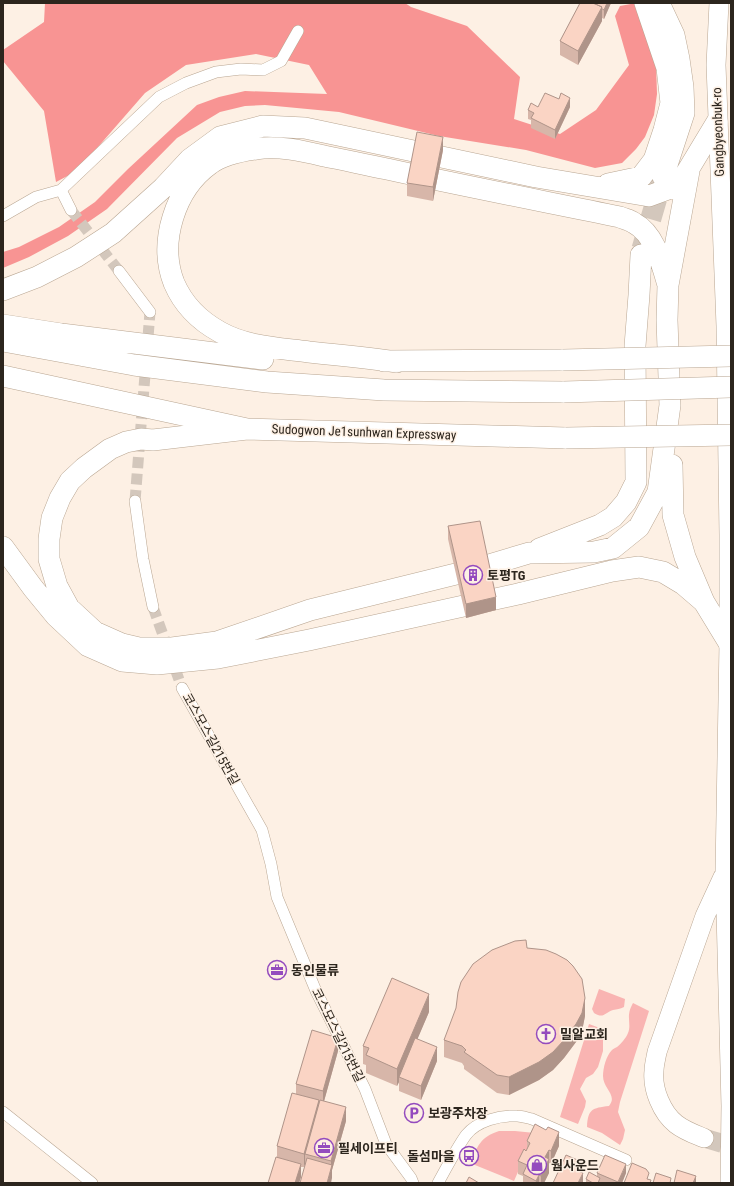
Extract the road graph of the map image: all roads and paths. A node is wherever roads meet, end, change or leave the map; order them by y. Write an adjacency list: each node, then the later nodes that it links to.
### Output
1 (645, 3): 10 (highway)
2 (659, 3): 9 (highway)
3 (710, 3): 6 (highway, Gangbyeonbuk-ro)
4 (719, 3): 6 (highway, Gangbyeonbuk-ro)
5 (298, 32): 11 (street)
6 (716, 65): 7 (highway, Gangbyeonbuk-ro)
7 (717, 122): 8 (highway); 33 (highway, Gangbyeonbuk-ro)
8 (690, 168): 10 (highway); 16 (highway)
9 (663, 177)
10 (595, 187): 17 (highway)
11 (61, 190): 12 (street); 13 (street)
12 (71, 210)
13 (3, 216)
14 (641, 255): 30 (highway)
15 (119, 271): 18 (street)
16 (668, 285): 22 (highway); 25 (highway)
17 (3, 290)
18 (150, 312)
19 (3, 325): 22 (highway)
20 (3, 341): 24 (highway, bridge)
21 (731, 356): 22 (highway, bridge)
22 (397, 362)
23 (3, 376): 26 (highway, Sudogwon Je1sunhwan Expressway)
24 (731, 387)
25 (670, 405): 30 (highway); 31 (highway)
26 (247, 429): 27 (highway, Sudogwon Je1sunhwan Expressway, bridge); 30 (highway)
27 (731, 435)
28 (135, 501): 32 (street)
29 (3, 546): 31 (highway)
30 (529, 553)
31 (704, 602): 33 (highway)
32 (153, 606)
33 (729, 643): 35 (highway, Gangbyeonbuk-ro)
34 (182, 688): 40 (street, 코스모스길215번길)
35 (725, 872): 37 (highway); 42 (highway, Gangbyeonbuk-ro)
36 (3, 1112): 39 (street)
37 (704, 1138)
38 (626, 1160): 41 (street)
39 (92, 1183)
40 (413, 1183)
41 (438, 1183)
42 (730, 1183)

